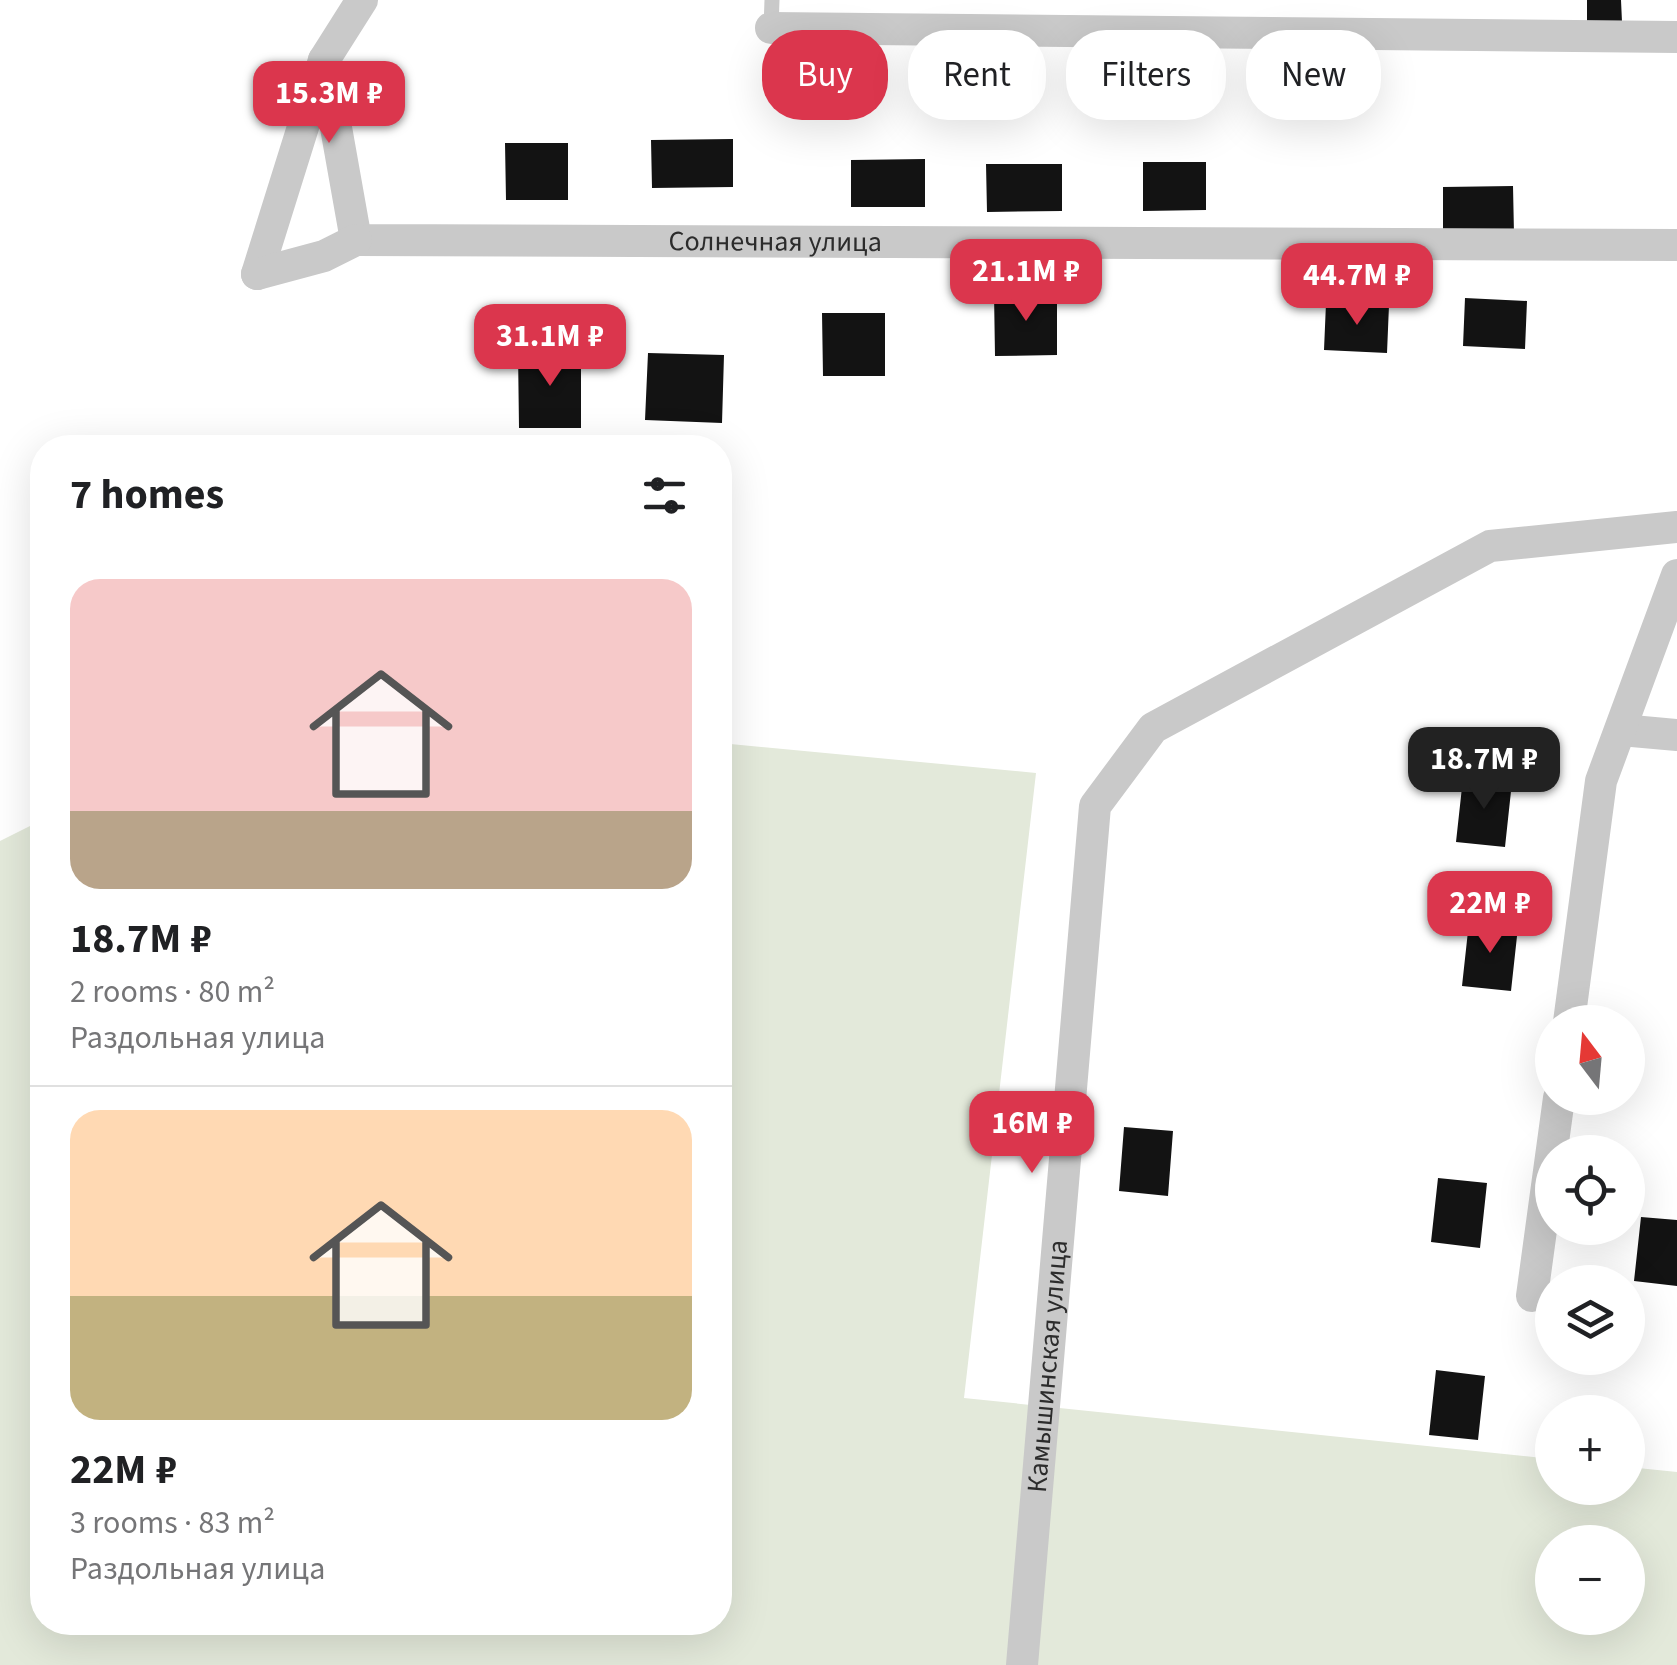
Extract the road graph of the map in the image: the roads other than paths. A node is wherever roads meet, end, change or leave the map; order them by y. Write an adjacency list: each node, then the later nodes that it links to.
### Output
1 (362, 0): 4 (street)
2 (771, 14): 3 (street)
3 (1677, 38)
4 (324, 60): 5 (street); 5 (street)
5 (356, 240): 6 (street, Солнечная улица)
6 (1677, 245)
7 (1677, 527): 14 (street, Камышинская улица)
8 (1677, 576): 9 (street)
9 (1620, 730): 10 (street); 11 (street)
10 (1677, 735)
11 (1571, 1005)
12 (1557, 1115): 13 (street)
13 (1532, 1296)
14 (1022, 1665)

